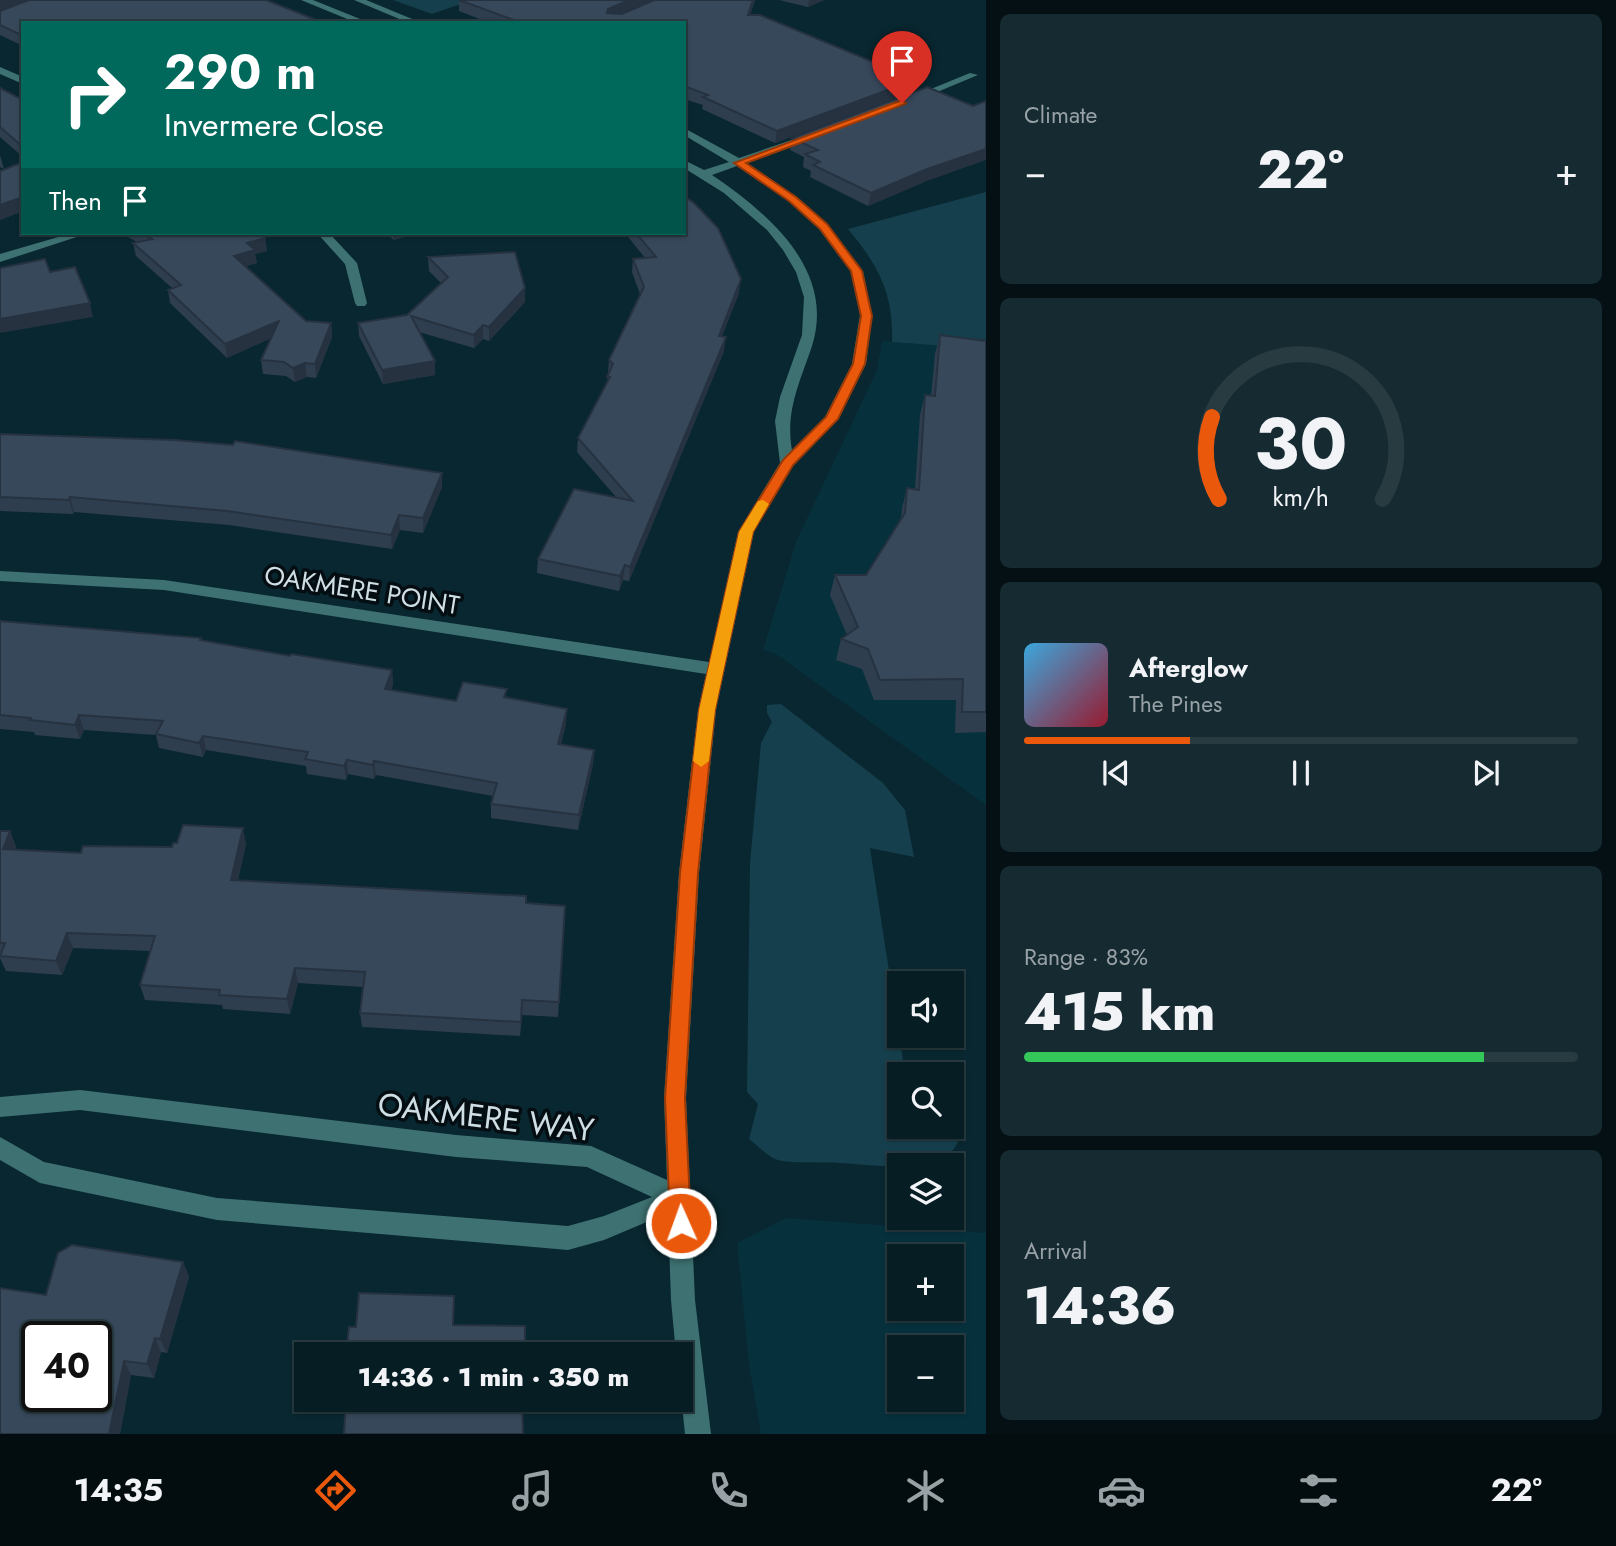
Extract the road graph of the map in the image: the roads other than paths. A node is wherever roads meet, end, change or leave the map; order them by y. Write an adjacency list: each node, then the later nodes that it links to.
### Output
1 (305, 0): 3 (street)
2 (358, 0): 4 (street)
3 (361, 21)
4 (413, 21)
5 (0, 70): 7 (street)
6 (973, 75): 8 (street)
7 (21, 80)
8 (897, 104)
9 (686, 132): 11 (street)
10 (822, 133): 11 (street)
11 (739, 163): 13 (street); 18 (street)
12 (686, 164): 13 (street)
13 (704, 174): 18 (street)
14 (76, 235): 16 (street)
15 (325, 235): 17 (street)
16 (0, 258)
17 (361, 303)
18 (787, 463): 20 (street)
19 (0, 576): 20 (street, OAKMERE POINT)
20 (715, 669): 23 (street)
21 (0, 1107): 23 (street, OAKMERE WAY)
22 (0, 1148): 23 (street)
23 (680, 1197): 24 (street)
24 (698, 1434)

